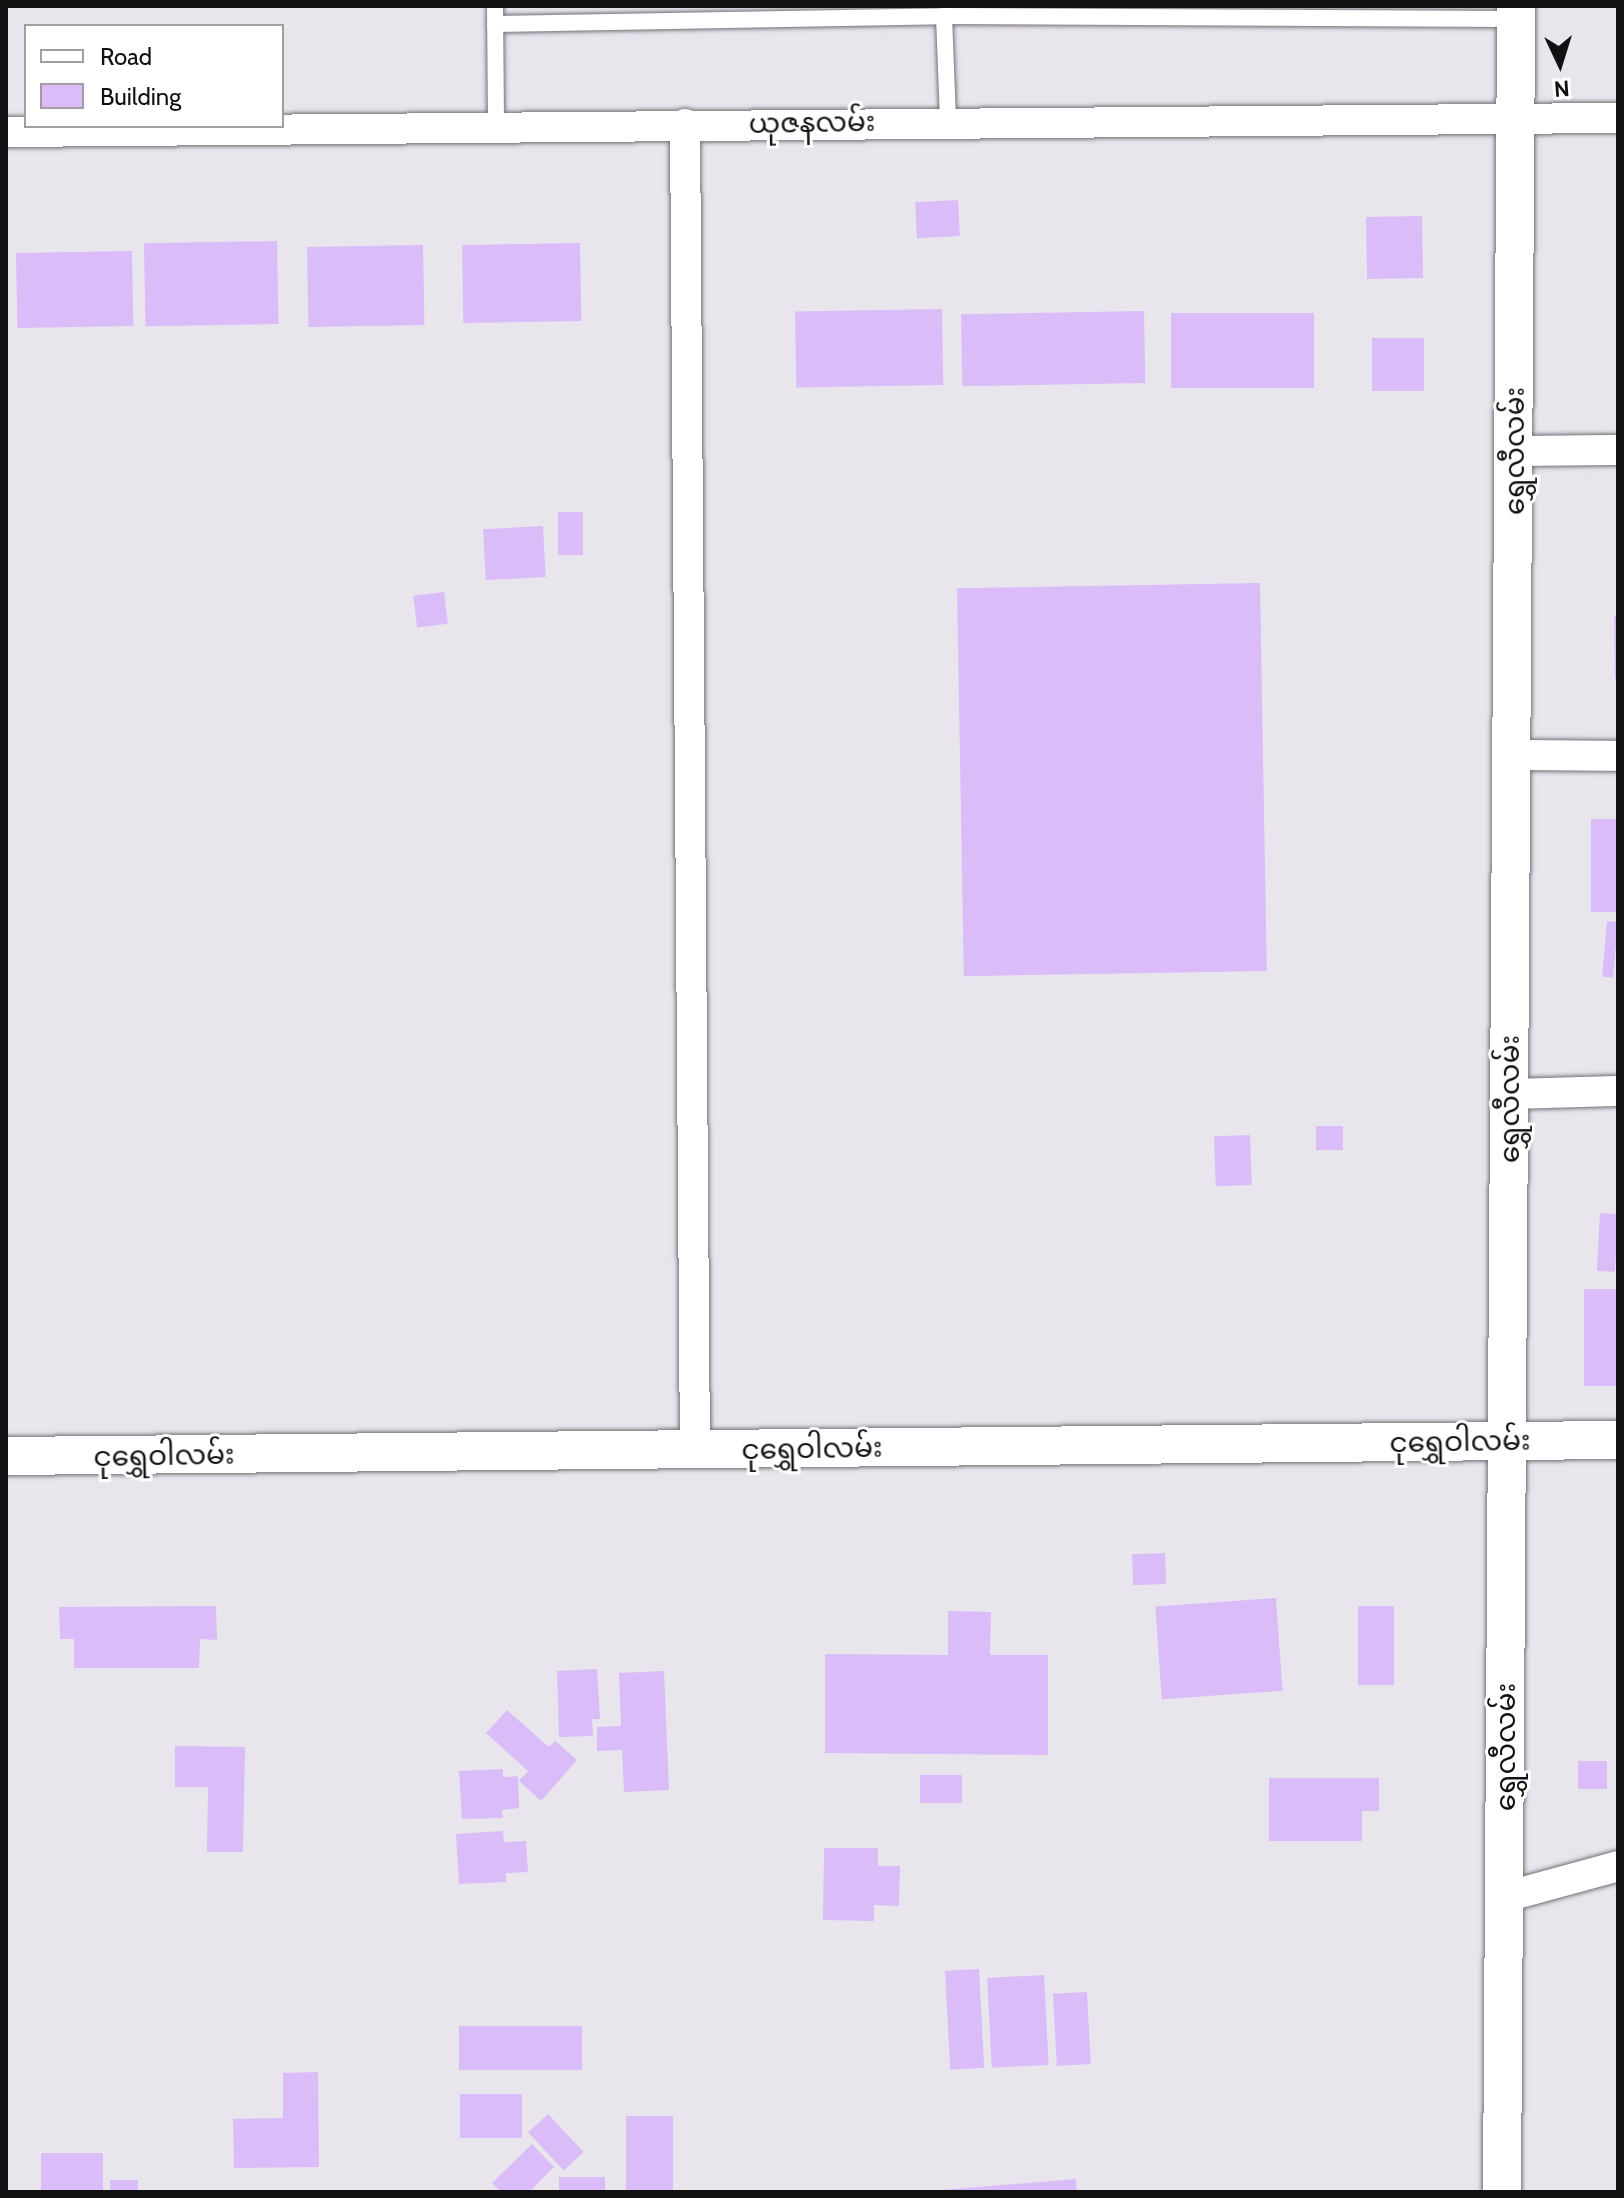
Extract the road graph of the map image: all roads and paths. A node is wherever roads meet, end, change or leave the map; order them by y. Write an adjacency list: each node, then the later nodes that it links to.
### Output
1 (495, 6): 5 (lane)
2 (1388, 12): 3 (lane); 4 (lane)
3 (1516, 13): 8 (street, ရွှေလီလမ်း)
4 (944, 16): 5 (lane); 7 (lane)
5 (495, 24): 10 (lane)
6 (1618, 118): 8 (street, ယုဇနလမ်း)
7 (948, 119): 8 (street, ယုဇနလမ်း); 9 (street, ယုဇနလမ်း)
8 (1516, 122): 13 (street, ရွှေလီလမ်း)
9 (685, 124): 10 (street, ယုဇနလမ်း); 20 (street)
10 (496, 125): 11 (street, ယုဇနလမ်း)
11 (6, 132)
12 (1618, 450): 13 (street)
13 (1514, 451): 14 (street, ရွှေလီလမ်း)
14 (1511, 755): 15 (street); 17 (street, ရွှေလီလမ်း)
15 (1618, 756)
16 (1618, 1091): 17 (street)
17 (1509, 1094): 18 (street, ရွှေလီလမ်း)
18 (1507, 1440): 19 (street, ငုရွှေဝါလမ်း); 20 (street, ငုရွှေဝါလမ်း); 23 (street, ရွှေလီလမ်း)
19 (1618, 1440)
20 (695, 1449): 21 (street, ငုရွှေဝါလမ်း)
21 (6, 1456)
22 (1618, 1866): 23 (street)
23 (1505, 1897): 24 (street, ရွှေလီလမ်း)
24 (1502, 2192)

